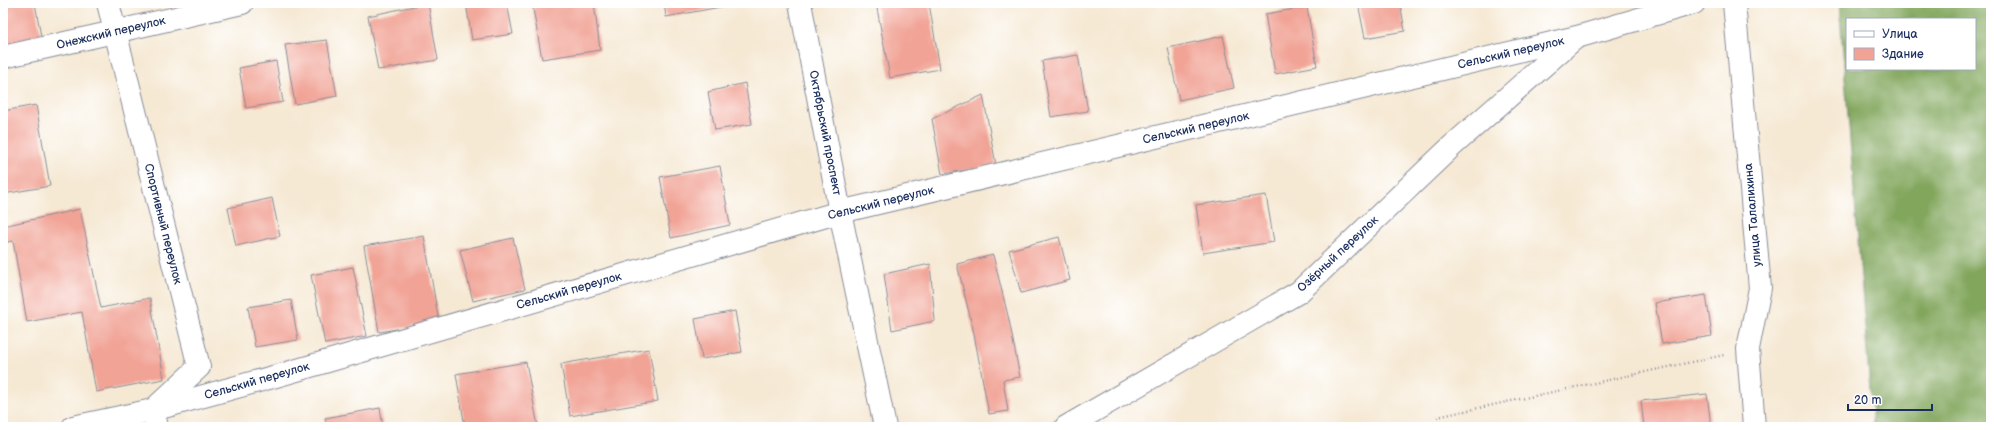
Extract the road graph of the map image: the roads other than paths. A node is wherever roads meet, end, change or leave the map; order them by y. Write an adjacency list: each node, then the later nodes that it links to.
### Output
1 (108, 3): 6 (street, Спортивный переулок)
2 (242, 3): 6 (street, Онежский переулок)
3 (800, 3): 9 (street, Октябрьский проспект)
4 (1694, 3): 7 (street, Сельский переулок)
5 (1734, 3): 14 (street, улица Талалихина)
6 (114, 32): 8 (street, Онежский переулок); 10 (street, Спортивный переулок)
7 (1577, 37): 9 (street, Сельский переулок); 13 (street, Озёрный переулок)
8 (3, 57)
9 (840, 212): 10 (street, Сельский переулок); 12 (street, Октябрьский проспект)
10 (155, 418): 11 (street, Сельский переулок)
11 (74, 427)
12 (885, 427)
13 (1066, 427)
14 (1754, 427)

